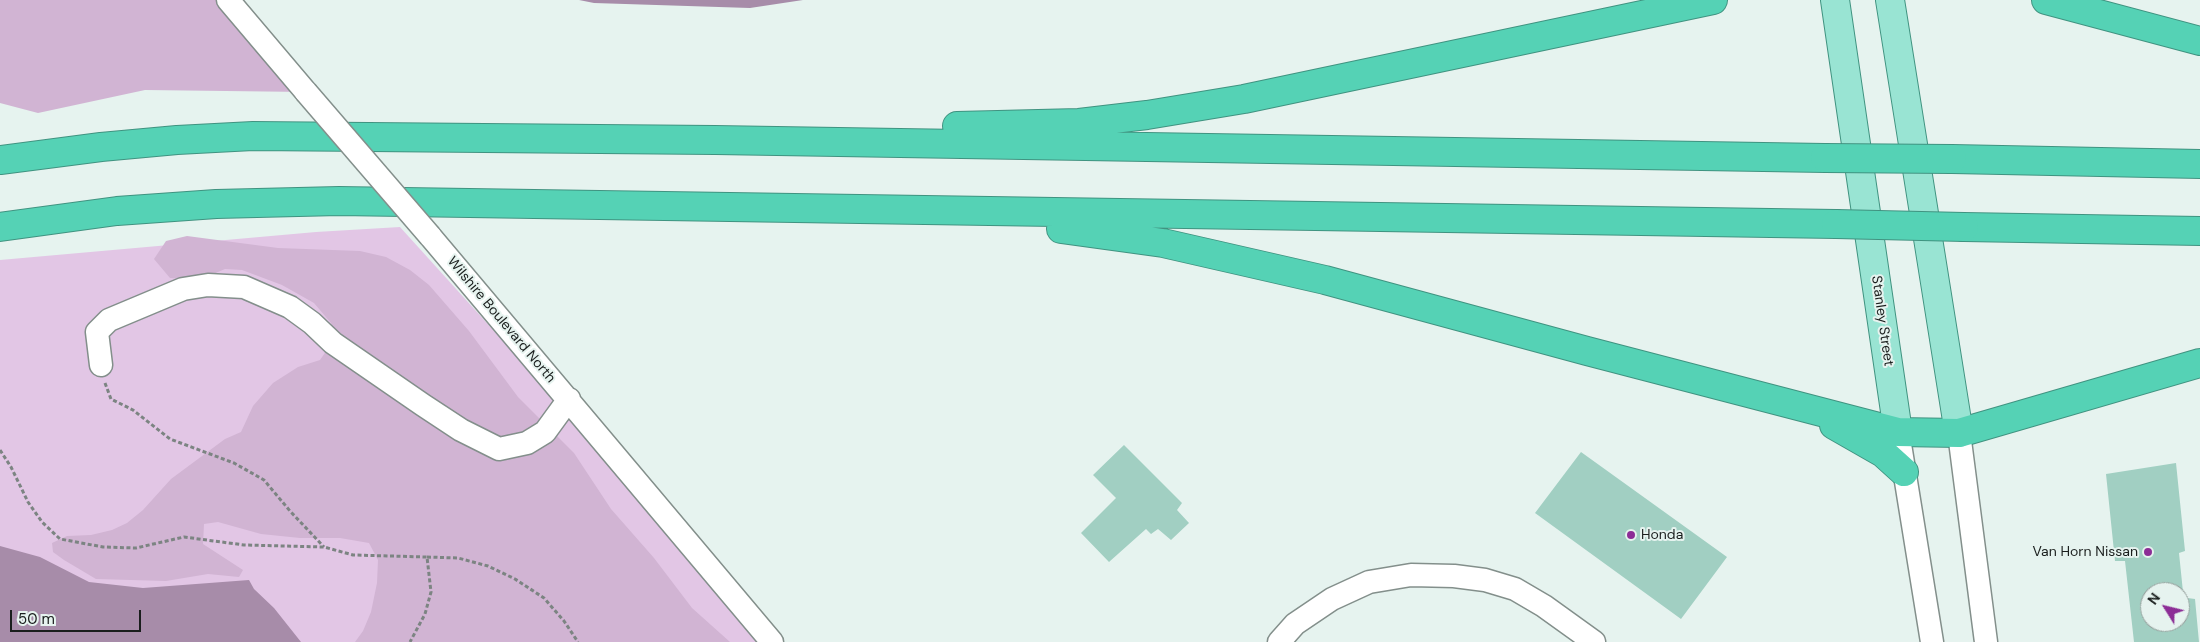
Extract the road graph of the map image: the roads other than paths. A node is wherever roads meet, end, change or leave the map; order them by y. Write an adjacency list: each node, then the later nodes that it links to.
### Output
1 (228, 0): 15 (street, Wilshire Boulevard North, bridge)
2 (1713, 0): 7 (highway)
3 (1835, 0): 17 (main road, Stanley Street)
4 (1890, 0): 18 (main road)
5 (2046, 0): 6 (highway)
6 (2200, 41)
7 (715, 140): 8 (highway); 9 (highway, bridge)
8 (0, 160)
9 (2200, 164)
10 (1018, 212): 11 (highway); 12 (highway, bridge); 16 (highway)
11 (0, 227)
12 (2200, 231)
13 (2200, 363): 18 (highway)
14 (101, 365): 15 (street)
15 (569, 399): 20 (street, Wilshire Boulevard North)
16 (1803, 406): 17 (highway); 19 (highway)
17 (1898, 432): 18 (highway); 19 (street, Stanley Street)
18 (1959, 433): 24 (street)
19 (1904, 472): 23 (street, Stanley Street)
20 (772, 642)
21 (1279, 642): 22 (street)
22 (1594, 642)
23 (1932, 642)
24 (1986, 642)

